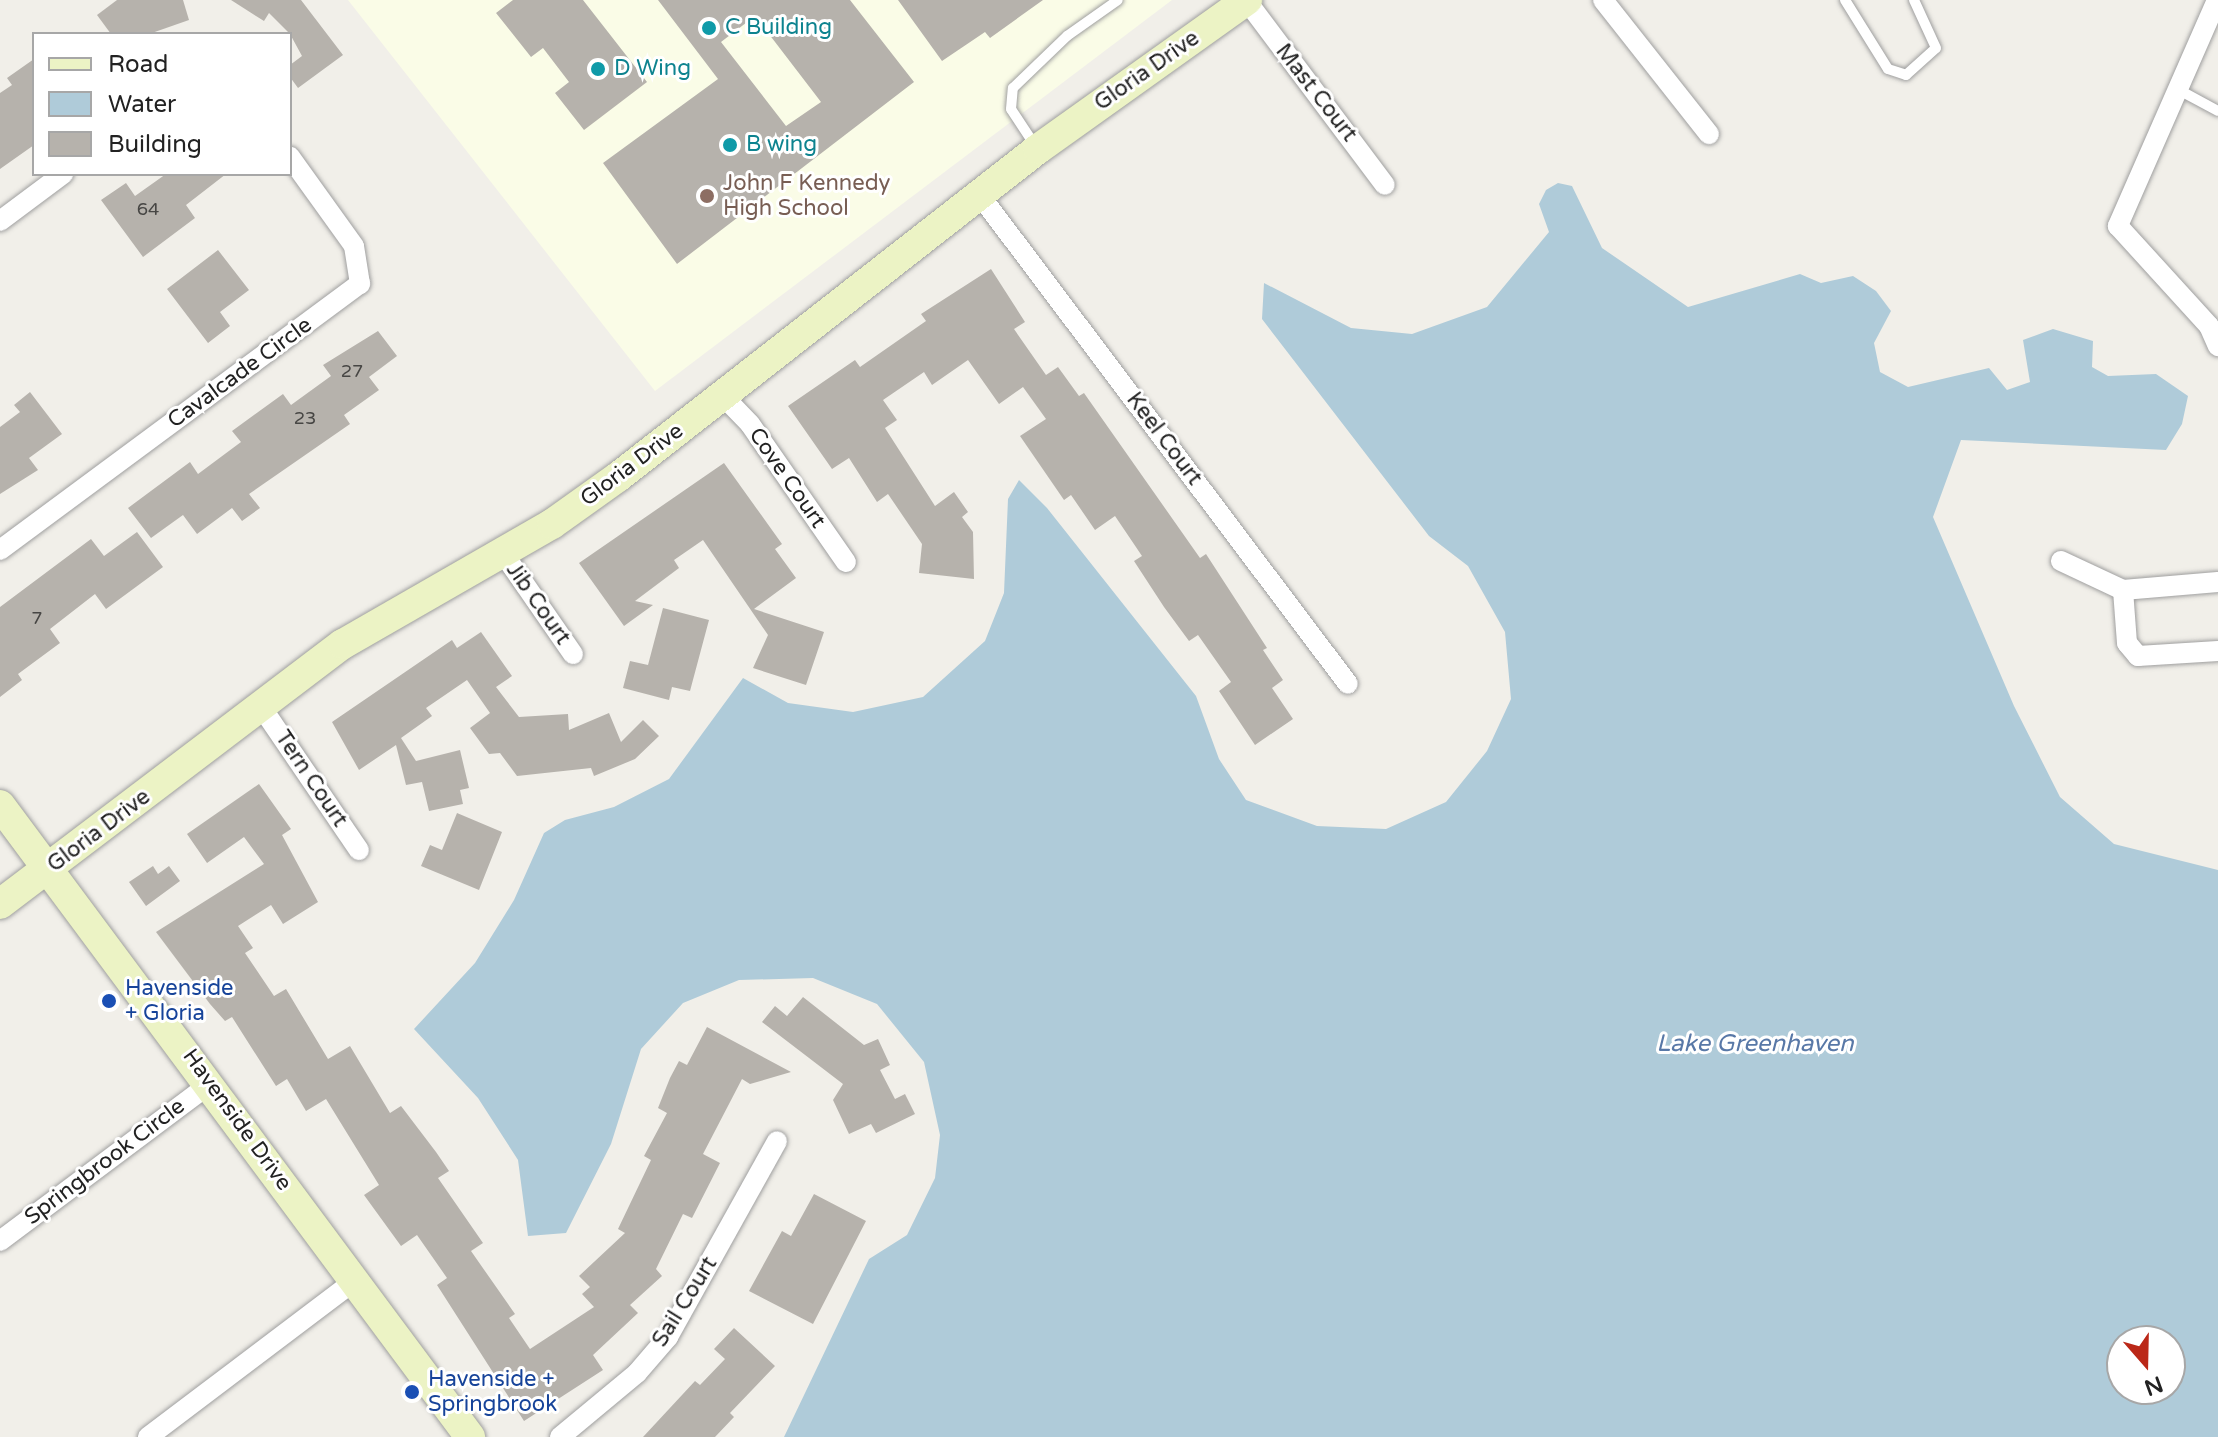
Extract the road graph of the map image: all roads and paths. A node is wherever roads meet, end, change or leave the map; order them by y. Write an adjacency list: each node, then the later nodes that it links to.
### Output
1 (1118, 0): 11 (lane)
2 (1247, 0): 11 (street, Gloria Drive); 14 (street, Mast Court)
3 (1603, 0): 10 (street)
4 (1845, 0): 5 (lane)
5 (1914, 0)
6 (2217, 0): 7 (street)
7 (2211, 31): 8 (street)
8 (2179, 90): 9 (lane); 17 (street)
9 (2218, 111)
10 (1709, 134)
11 (1038, 149): 15 (street, Gloria Drive)
12 (292, 160): 19 (street, Cavalcade Circle)
13 (60, 176): 16 (street)
14 (1385, 185)
15 (979, 194): 18 (street, Gloria Drive); 27 (street, Keel Court)
16 (0, 221)
17 (2218, 346)
18 (724, 397): 20 (street, Gloria Drive); 22 (street, Cove Court)
19 (0, 550)
20 (503, 553): 26 (street, Jib Court); 28 (street, Gloria Drive)
21 (2061, 561): 24 (street)
22 (846, 562)
23 (2218, 582): 24 (street)
24 (2123, 590): 25 (street)
25 (2218, 651)
26 (573, 654)
27 (1348, 684)
28 (262, 708): 30 (street, Tern Court); 31 (street, Gloria Drive)
29 (0, 805): 31 (street, Havenside Drive)
30 (359, 850)
31 (50, 869): 32 (street, Gloria Drive); 33 (street, Havenside Drive)
32 (0, 904)
33 (211, 1083): 35 (street, Springbrook Circle); 36 (street, Havenside Drive)
34 (777, 1141): 39 (street, Sail Court)
35 (0, 1241)
36 (353, 1282): 37 (street); 38 (street, Havenside Drive)
37 (148, 1437)
38 (470, 1437)
39 (560, 1437)

